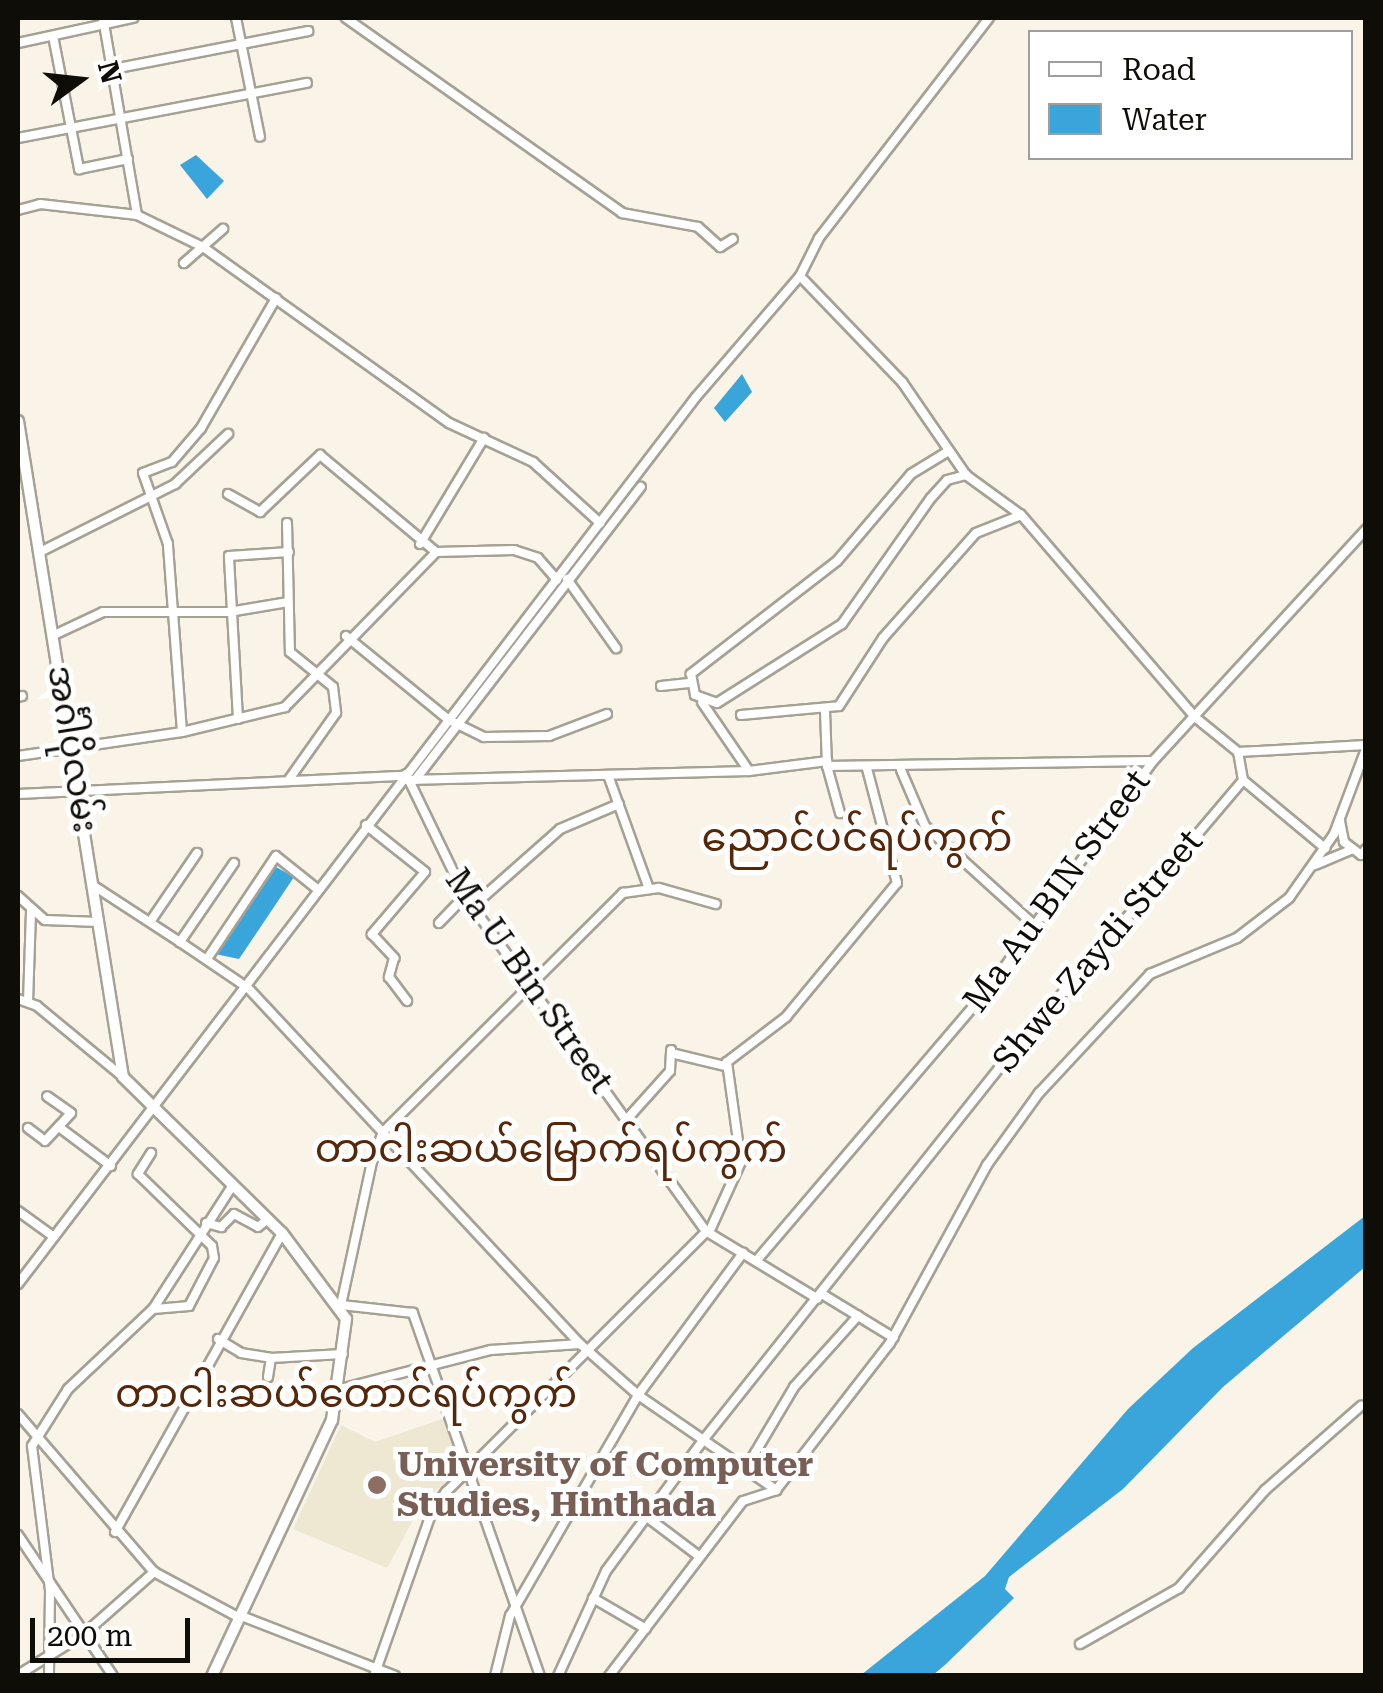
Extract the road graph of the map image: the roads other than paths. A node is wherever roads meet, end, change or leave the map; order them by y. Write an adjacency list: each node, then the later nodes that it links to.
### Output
1 (132, 18): 5 (street)
2 (236, 18): 9 (street)
3 (346, 18): 21 (street)
4 (989, 18): 24 (street)
5 (104, 20): 7 (street); 10 (street)
6 (308, 30): 9 (street)
7 (53, 36): 8 (street); 14 (street)
8 (18, 43)
9 (243, 47): 10 (street); 12 (street)
10 (113, 69): 13 (street)
11 (307, 83): 12 (street)
12 (250, 94): 13 (street); 15 (street)
13 (123, 117): 14 (street); 17 (street)
14 (72, 127): 16 (street); 17 (street)
15 (260, 137)
16 (18, 138)
17 (128, 159): 19 (street)
18 (18, 210): 19 (street)
19 (137, 215): 22 (street)
20 (222, 228): 22 (street)
21 (733, 239)
22 (203, 247): 23 (street); 25 (street)
23 (184, 263)
24 (800, 276): 29 (street); 35 (street)
25 (276, 298): 28 (street); 33 (street)
26 (18, 421): 39 (main road, အင်္ဂါပိုလမ်း)
27 (228, 434): 33 (street)
28 (484, 438): 35 (street); 38 (street)
29 (946, 452): 30 (street); 51 (street)
30 (966, 475): 34 (street); 53 (street)
31 (640, 487): 43 (street)
32 (228, 494): 38 (street)
33 (155, 495): 39 (street); 45 (street)
34 (1021, 515): 54 (street); 57 (street)
35 (600, 522): 42 (street)
36 (287, 523): 40 (street)
37 (1366, 529): 57 (street, Ma Au BIN Street)
38 (420, 544): 41 (street)
39 (42, 551): 47 (main road, အင်္ဂါပိုလမ်း)
40 (289, 552): 44 (street); 46 (street)
41 (436, 552): 42 (street); 48 (street)
42 (559, 576): 43 (street); 59 (street)
43 (569, 581): 49 (street); 60 (street)
44 (288, 602): 46 (street); 50 (street)
45 (172, 611): 46 (street); 47 (street); 61 (street)
46 (229, 612): 58 (street)
47 (54, 635): 63 (main road, အင်္ဂါပိုလမ်း)
48 (346, 636): 50 (street); 59 (street)
49 (616, 648)
50 (314, 674): 58 (street); 72 (street)
51 (689, 683): 52 (street); 53 (street)
52 (661, 686)
53 (702, 702): 70 (street)
54 (825, 711): 56 (street); 67 (street)
55 (607, 714): 60 (street)
56 (740, 715)
57 (1194, 717): 64 (street); 66 (street, Ma Au BIN Street)
58 (238, 719): 61 (street)
59 (449, 720): 60 (street); 73 (street)
60 (459, 726): 73 (street)
61 (182, 732): 63 (street)
62 (1366, 747): 64 (street); 79 (street)
63 (75, 751): 65 (street); 75 (main road, အင်္ဂါပိုလမ်း)
64 (1238, 752): 74 (street)
65 (18, 756)
66 (1153, 761): 69 (street); 98 (street, Ma Au BIN Street)
67 (827, 764): 68 (street); 70 (street); 78 (street)
68 (867, 769): 69 (street); 106 (street)
69 (901, 770): 98 (street)
70 (749, 771): 71 (street)
71 (608, 774): 73 (street); 77 (street)
72 (290, 778): 73 (street); 75 (street)
73 (408, 778): 80 (street); 91 (street, Ma U Bin Street)
74 (1243, 780): 81 (street); 127 (street, Shwe Zaydi Street)
75 (80, 793): 76 (street); 87 (main road, အင်္ဂါပိုလမ်း)
76 (18, 794)
77 (619, 804): 89 (street); 93 (street)
78 (840, 813)
79 (1340, 820): 81 (street); 83 (street)
80 (366, 826): 88 (street); 105 (street)
81 (1326, 848): 86 (street)
82 (1366, 849): 83 (street)
83 (1352, 850): 86 (street)
84 (198, 853): 95 (street)
85 (234, 864): 99 (street)
86 (1313, 866): 131 (street)
87 (94, 886): 95 (street); 96 (main road, အင်္ဂါပိုလမ်း)
88 (317, 889): 100 (street); 102 (street)
89 (649, 890): 92 (street); 101 (street)
90 (18, 896): 94 (street)
91 (465, 896): 93 (street, Ma U Bin Street); 97 (street)
92 (716, 904)
93 (473, 906): 101 (street, Ma U Bin Street)
94 (31, 910): 96 (street); 104 (street)
95 (152, 919): 99 (street)
96 (100, 922): 107 (main road, အင်္ဂါပိုလမ်း)
97 (440, 924)
98 (1034, 925): 125 (street, Ma Au BIN Street)
99 (180, 942): 100 (street)
100 (207, 959): 102 (street)
101 (534, 982): 110 (street, Ma U Bin Street); 113 (street)
102 (248, 988): 109 (street); 113 (street)
103 (18, 1000): 104 (street)
104 (28, 1002): 107 (street)
105 (407, 1002)
106 (725, 1066): 110 (street); 120 (street)
107 (123, 1077): 109 (main road)
108 (48, 1096): 111 (street)
109 (154, 1106): 115 (street); 116 (main road)
110 (627, 1119): 120 (street, Ma U Bin Street)
111 (59, 1127): 112 (street); 115 (street)
112 (28, 1128)
113 (384, 1132): 128 (street); 133 (street)
114 (151, 1154): 122 (street)
115 (111, 1166): 123 (street)
116 (233, 1185): 118 (main road); 119 (street)
117 (18, 1211): 123 (street)
118 (268, 1219): 119 (street); 121 (main road)
119 (206, 1223): 122 (street)
120 (707, 1231): 124 (street, Ma U Bin Street); 134 (street)
121 (282, 1233): 128 (main road); 132 (street)
122 (200, 1234): 129 (street); 129 (street)
123 (54, 1237): 126 (street)
124 (743, 1253): 125 (street, Ma U Bin Street); 140 (street)
125 (756, 1261): 127 (street, Ma U Bin Street)
126 (18, 1284)
127 (820, 1297): 130 (street, Ma U Bin Street); 144 (street, Shwe Zaydi Street)
128 (340, 1306): 135 (main road); 137 (street)
129 (153, 1309): 143 (street)
130 (858, 1316): 131 (street, Ma U Bin Street); 145 (street)
131 (894, 1338): 147 (street)
132 (218, 1339): 136 (street); 149 (street)
133 (580, 1344): 134 (street); 137 (street)
134 (590, 1352): 140 (street); 146 (street)
135 (344, 1354): 136 (street); 139 (main road)
136 (271, 1358): 138 (street)
137 (432, 1364): 139 (street); 146 (street)
138 (268, 1377)
139 (340, 1389): 156 (main road)
140 (638, 1395): 144 (street); 155 (street)
141 (1361, 1406): 159 (street)
142 (18, 1414): 143 (street)
143 (34, 1439): 149 (street); 153 (street)
144 (704, 1440): 145 (street); 148 (street, Shwe Zaydi Street)
145 (746, 1468): 147 (street)
146 (468, 1475): 155 (street); 162 (street)
147 (776, 1490): 151 (street)
148 (647, 1517): 151 (street); 154 (street, Shwe Zaydi Street)
149 (115, 1532): 152 (street)
150 (18, 1537): 153 (street)
151 (700, 1556): 157 (street)
152 (154, 1572): 156 (street); 158 (street)
153 (50, 1591): 158 (street); 160 (street)
154 (593, 1598): 157 (street); 170 (street, Shwe Zaydi Street)
155 (520, 1607): 168 (street); 169 (street)
156 (241, 1617): 162 (street); 166 (main road)
157 (646, 1629): 171 (street)
158 (84, 1634): 160 (street); 165 (street)
159 (1080, 1644)
160 (49, 1655): 163 (street); 164 (street)
161 (18, 1662): 163 (street)
162 (376, 1672): 167 (street)
163 (21, 1673)
164 (49, 1676)
165 (113, 1676)
166 (212, 1676)
167 (395, 1676)
168 (495, 1676)
169 (540, 1676)
170 (558, 1676)
171 (609, 1676)

